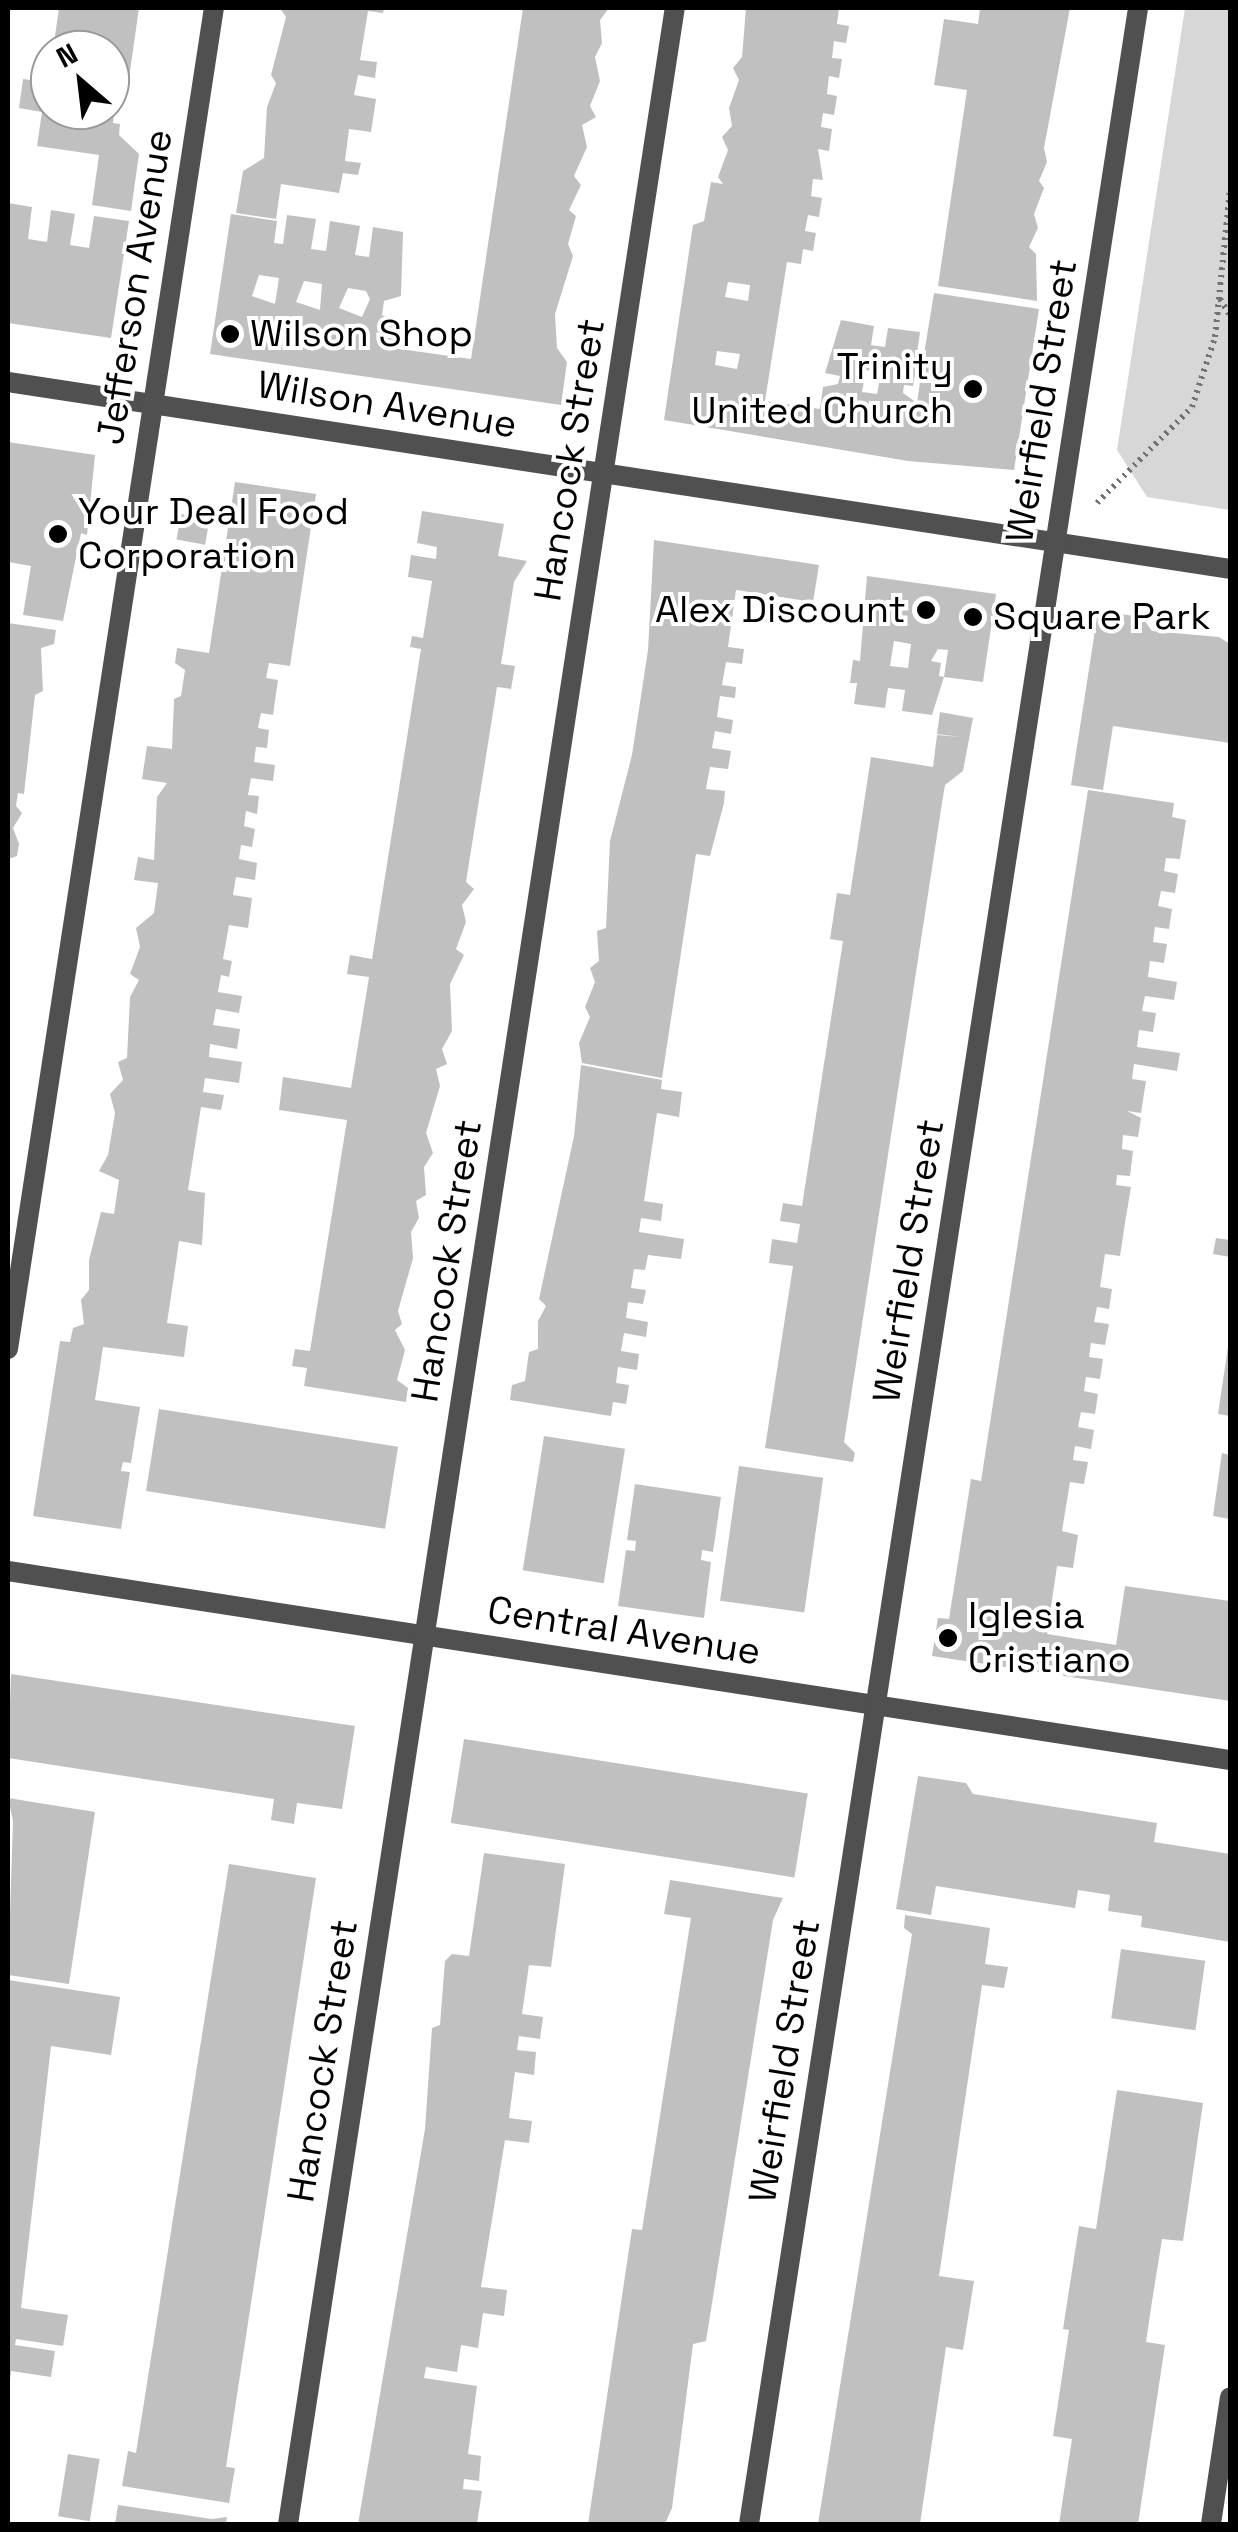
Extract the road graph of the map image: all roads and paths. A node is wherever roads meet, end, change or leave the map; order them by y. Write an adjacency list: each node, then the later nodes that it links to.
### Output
1 (214, 8): 8 (street, Jefferson Avenue)
2 (675, 8): 9 (street, Hancock Street)
3 (1138, 8): 11 (street, Weirfield Street)
4 (1230, 190): 5 (path)
5 (1219, 298): 6 (path); 10 (path)
6 (1230, 314)
7 (8, 382): 8 (street, Wilson Avenue)
8 (152, 404): 9 (street, Wilson Avenue); 13 (street, Jefferson Avenue)
9 (603, 473): 11 (street, Wilson Avenue); 15 (street, Hancock Street)
10 (1097, 503)
11 (1056, 542): 12 (street, Wilson Avenue); 16 (street, Weirfield Street)
12 (1230, 570)
13 (8, 1349)
14 (8, 1571): 15 (street, Central Avenue)
15 (424, 1635): 16 (street, Central Avenue); 19 (street, Hancock Street)
16 (875, 1704): 17 (street, Central Avenue); 20 (street, Weirfield Street)
17 (1230, 1760)
18 (1230, 2397): 21 (street)
19 (288, 2524)
20 (749, 2524)
21 (1211, 2524)

